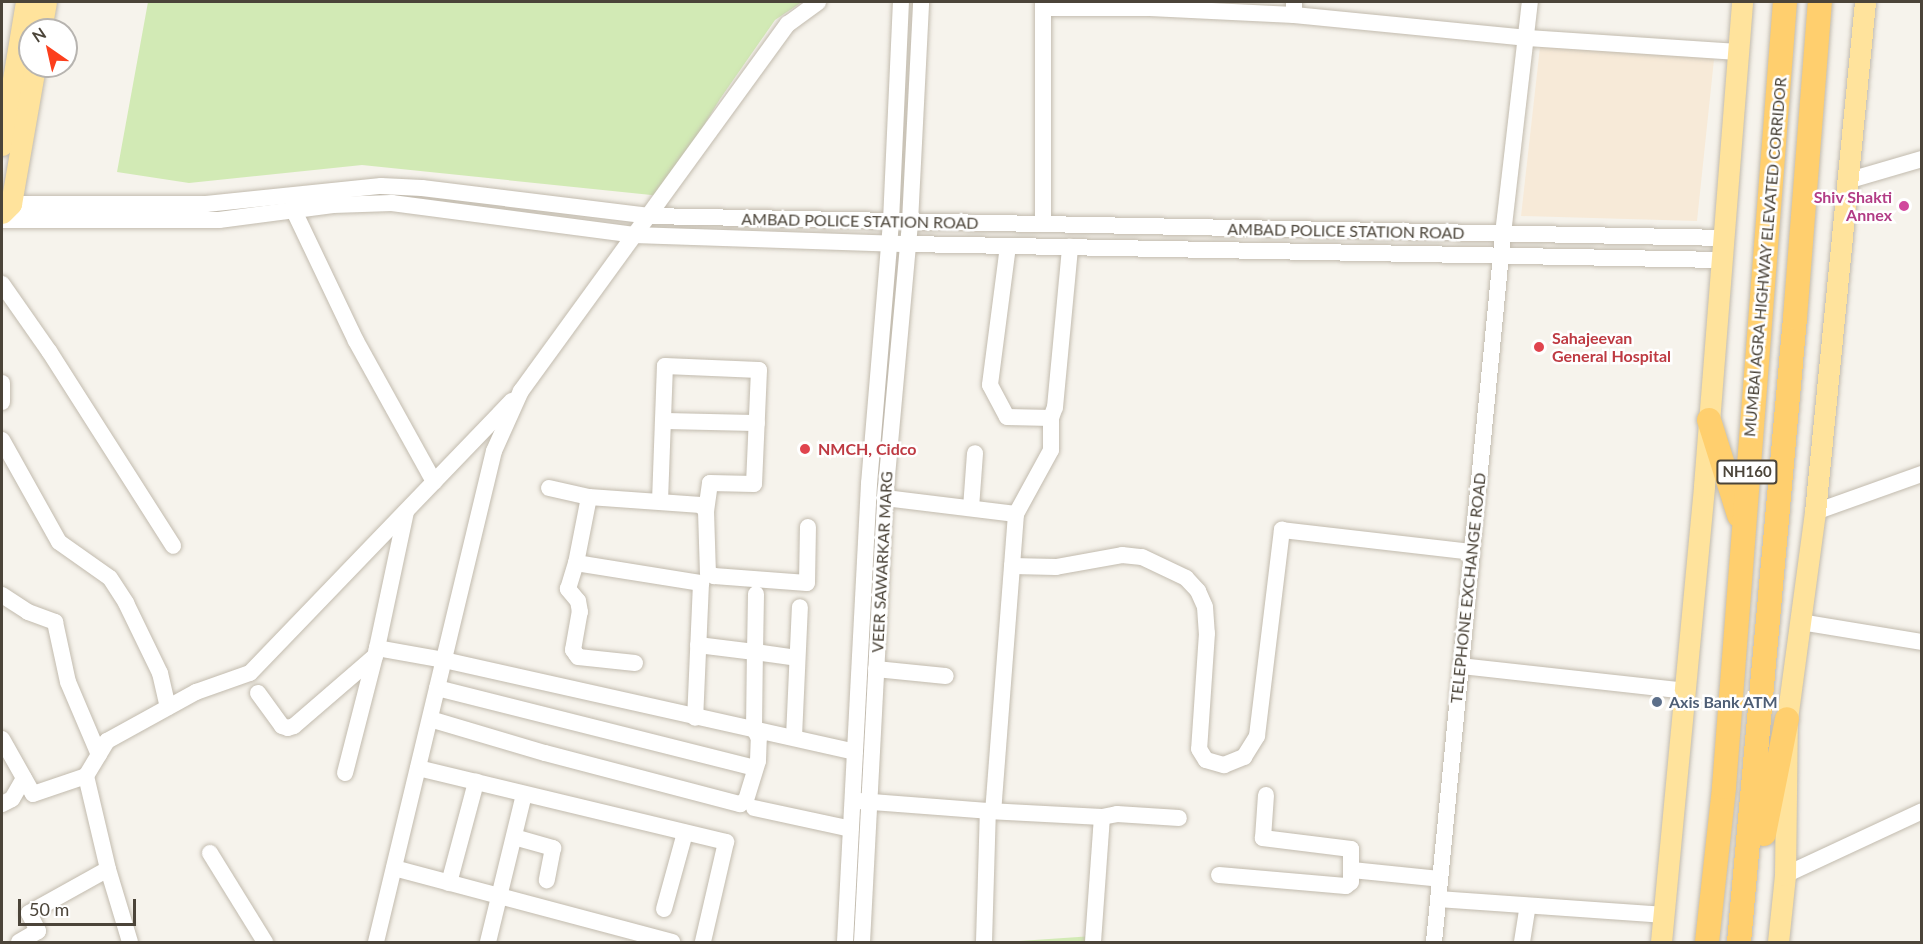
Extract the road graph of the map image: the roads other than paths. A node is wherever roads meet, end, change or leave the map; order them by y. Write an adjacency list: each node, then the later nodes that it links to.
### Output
1 (26, 2): 14 (main road)
2 (46, 2): 15 (main road)
3 (818, 2): 25 (street)
4 (901, 2): 26 (street, VEER SAWARKAR MARG)
5 (921, 2): 27 (street, VEER SAWARKAR MARG)
6 (1530, 2): 16 (street, TELEPHONE EXCHANGE ROAD)
7 (1742, 2): 17 (main road)
8 (1785, 2): 62 (highway, MUMBAI AGRA HIGHWAY ELEVATED CORRIDOR / NH160)
9 (1820, 2): 115 (highway, MUMBAI AGRA HIGHWAY ELEVATED CORRIDOR / NH160)
10 (1865, 2): 22 (main road)
11 (1043, 5): 12 (street); 28 (street)
12 (1150, 5): 13 (street)
13 (1294, 8): 16 (street)
14 (25, 18)
15 (43, 18)
16 (1528, 38): 17 (street); 29 (street, TELEPHONE EXCHANGE ROAD)
17 (1738, 52): 31 (main road)
18 (18, 78): 20 (main road)
19 (19, 78): 23 (main road)
20 (2, 145)
21 (1922, 159): 22 (street)
22 (1850, 180): 59 (main road)
23 (4, 210): 24 (street, AMBAD POLICE STATION ROAD); 25 (street, AMBAD POLICE STATION ROAD)
24 (294, 210): 30 (street, AMBAD POLICE STATION ROAD); 51 (street)
25 (649, 216): 26 (street, AMBAD POLICE STATION ROAD); 30 (street)
26 (891, 221): 27 (street, AMBAD POLICE STATION ROAD); 32 (street, VEER SAWARKAR MARG)
27 (910, 222): 28 (street, AMBAD POLICE STATION ROAD); 33 (street, VEER SAWARKAR MARG)
28 (1042, 224): 29 (street, AMBAD POLICE STATION ROAD)
29 (1503, 234): 31 (street, AMBAD POLICE STATION ROAD); 36 (street, TELEPHONE EXCHANGE ROAD)
30 (634, 235): 32 (street, AMBAD POLICE STATION ROAD); 40 (street)
31 (1722, 238): 37 (main road)
32 (889, 243): 33 (street, AMBAD POLICE STATION ROAD); 46 (street, VEER SAWARKAR MARG)
33 (909, 244): 34 (street, AMBAD POLICE STATION ROAD); 47 (street, VEER SAWARKAR MARG)
34 (1008, 246): 35 (street, AMBAD POLICE STATION ROAD); 42 (street)
35 (1070, 247): 36 (street, AMBAD POLICE STATION ROAD); 42 (street)
36 (1501, 255): 37 (street, AMBAD POLICE STATION ROAD); 64 (street, TELEPHONE EXCHANGE ROAD)
37 (1720, 260): 43 (main road)
38 (2, 284): 63 (street)
39 (2, 383): 41 (street)
40 (521, 391): 51 (street); 76 (street)
41 (2, 402)
42 (1051, 418): 60 (street)
43 (1709, 420): 62 (highway); 82 (main road)
44 (663, 421): 45 (street); 45 (street); 55 (street)
45 (757, 423): 58 (street)
46 (874, 424): 47 (street); 91 (street, VEER SAWARKAR MARG)
47 (891, 426): 54 (street, VEER SAWARKAR MARG)
48 (2, 440): 84 (street)
49 (975, 453): 56 (street)
50 (1922, 474): 59 (street)
51 (434, 482): 57 (street)
52 (549, 488): 53 (street)
53 (589, 497): 55 (street); 65 (street)
54 (885, 498): 56 (street); 79 (street, VEER SAWARKAR MARG)
55 (660, 501): 58 (street)
56 (971, 508): 60 (street)
57 (406, 511): 73 (street); 84 (street)
58 (706, 512): 61 (street)
59 (1815, 512): 70 (main road)
60 (1016, 514): 66 (street)
61 (808, 527)
62 (1743, 528): 141 (highway, MUMBAI AGRA HIGHWAY ELEVATED CORRIDOR / NH160)
63 (173, 546)
64 (1472, 552): 66 (street); 78 (street, TELEPHONE EXCHANGE ROAD)
65 (576, 563): 72 (street); 77 (street)
66 (1012, 566): 104 (street)
67 (756, 594): 74 (street)
68 (2, 595): 92 (street)
69 (800, 607): 75 (street)
70 (1800, 622): 71 (street); 87 (main road)
71 (1922, 642)
72 (698, 645): 74 (street); 85 (street)
73 (376, 652): 76 (street); 83 (street); 95 (street)
74 (755, 652): 75 (street); 88 (street)
75 (797, 658): 89 (street)
76 (444, 660): 81 (street); 85 (street)
77 (635, 663)
78 (1461, 666): 82 (street); 118 (street, TELEPHONE EXCHANGE ROAD)
79 (876, 669): 80 (street); 101 (street, VEER SAWARKAR MARG)
80 (946, 676)
81 (437, 688): 86 (street); 94 (street)
82 (1686, 691): 125 (main road)
83 (258, 693)
84 (168, 707): 92 (street)
85 (695, 718): 88 (street)
86 (430, 719): 93 (street); 94 (street)
87 (1787, 719): 115 (highway); 117 (main road)
88 (754, 729): 89 (street); 94 (street)
89 (794, 737): 91 (street)
90 (2, 740): 97 (street)
91 (855, 752): 101 (street, VEER SAWARKAR MARG)
92 (99, 755): 96 (street)
93 (418, 768): 98 (street); 112 (street)
94 (755, 768)
95 (345, 773)
96 (86, 776): 97 (street); 113 (street)
97 (24, 778): 102 (street)
98 (476, 782): 99 (street); 120 (street)
99 (524, 794): 109 (street); 110 (street)
100 (1266, 795): 114 (street)
101 (861, 801): 104 (street); 108 (street, VEER SAWARKAR MARG); 135 (street, VEER SAWARKAR MARG)
102 (2, 804)
103 (754, 808): 108 (street)
104 (990, 811): 106 (street); 136 (street)
105 (1922, 811): 117 (street)
106 (1102, 817): 107 (street); 137 (street)
107 (1179, 818)
108 (851, 829): 134 (street, VEER SAWARKAR MARG)
109 (685, 833): 124 (street); 133 (street)
110 (514, 837): 119 (street); 121 (street)
111 (210, 853): 129 (street)
112 (394, 868): 120 (street); 130 (street)
113 (108, 869): 126 (street); 128 (street)
114 (1352, 870): 116 (street); 118 (street)
115 (1748, 871): 142 (highway, MUMBAI AGRA HIGHWAY ELEVATED CORRIDOR)
116 (1219, 875)
117 (1785, 875): 143 (main road)
118 (1440, 879): 122 (street, TELEPHONE EXCHANGE ROAD)
119 (547, 880)
120 (449, 883): 121 (street)
121 (500, 897): 127 (street); 131 (street)
122 (1438, 899): 123 (street); 138 (street, TELEPHONE EXCHANGE ROAD)
123 (1527, 906): 125 (street); 139 (street)
124 (664, 909)
125 (1665, 915): 140 (main road)
126 (27, 940)
127 (653, 940): 132 (street)
128 (130, 942)
129 (263, 942)
130 (376, 942)
131 (488, 942)
132 (672, 942)
133 (703, 942)
134 (845, 942)
135 (862, 942)
136 (984, 942)
137 (1093, 942)
138 (1434, 942)
139 (1522, 942)
140 (1661, 942)
141 (1707, 942)
142 (1739, 942)
143 (1778, 942)

